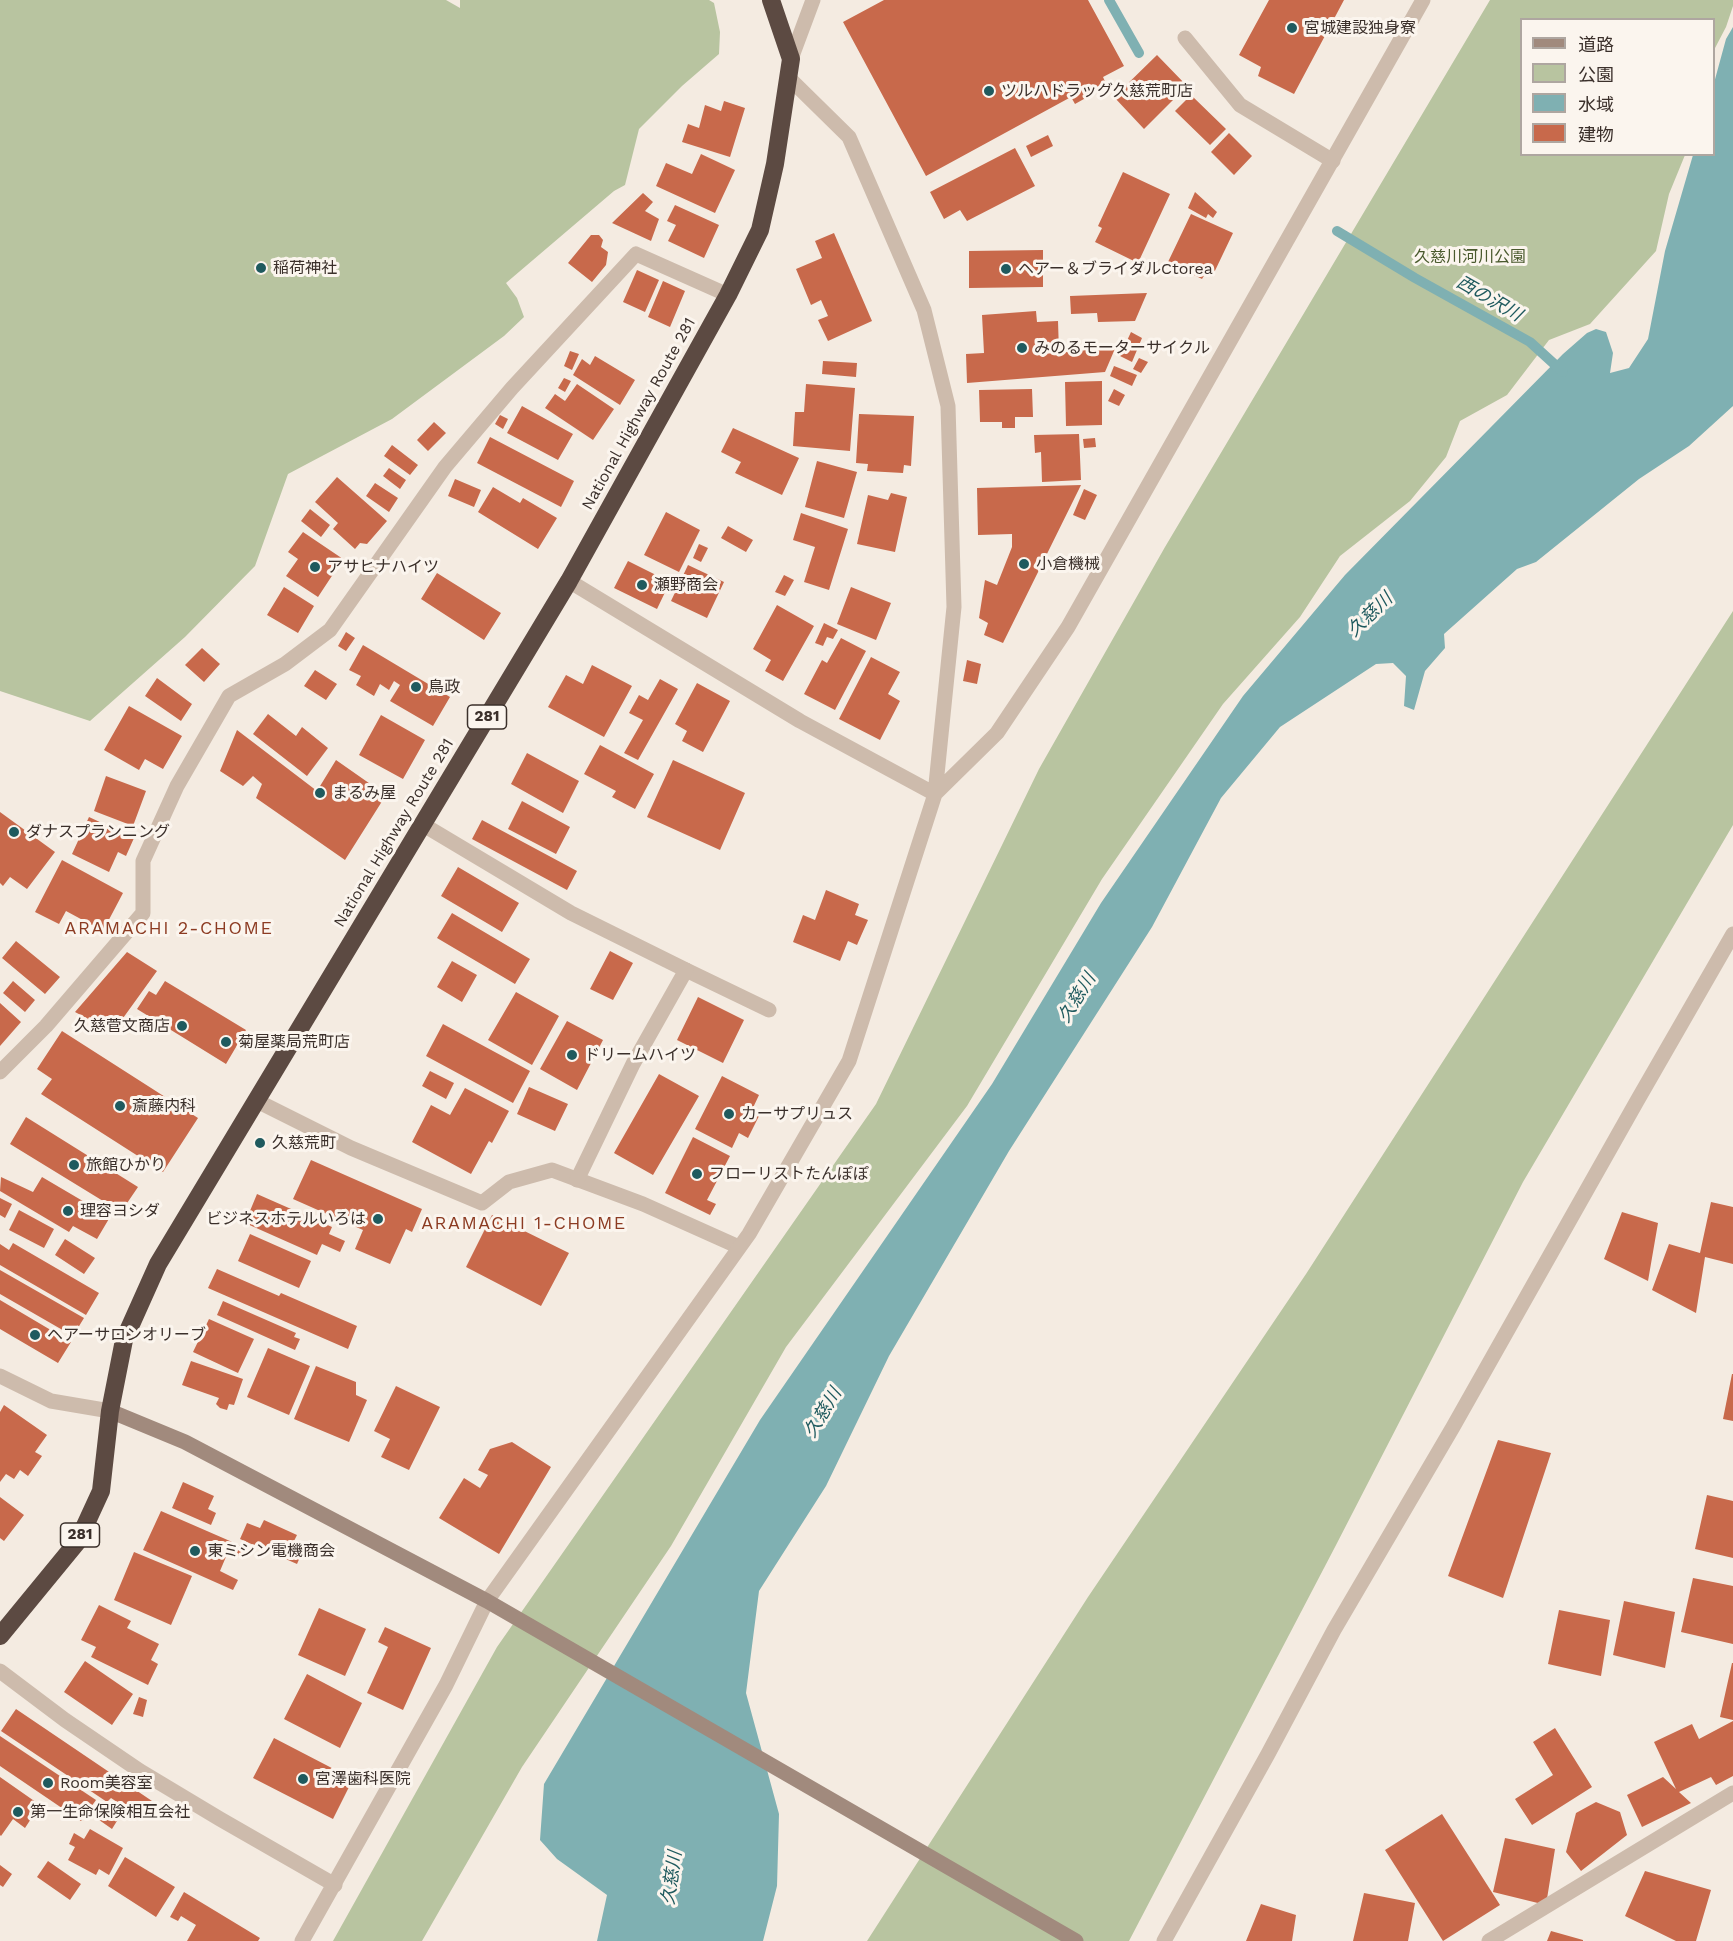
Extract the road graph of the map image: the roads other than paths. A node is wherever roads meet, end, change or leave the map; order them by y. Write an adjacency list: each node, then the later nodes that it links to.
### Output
1 (771, 0): 5 (highway, National Highway Route 281 / 281)
2 (813, 0): 5 (street)
3 (1423, 0): 7 (street)
4 (1185, 38): 7 (street)
5 (791, 59): 6 (highway, National Highway Route 281 / 281)
6 (789, 78): 8 (highway, National Highway Route 281 / 281); 10 (street)
7 (1333, 161): 10 (street)
8 (728, 296): 9 (highway, National Highway Route 281 / 281); 15 (street)
9 (569, 580): 10 (street); 11 (highway, National Highway Route 281 / 281)
10 (935, 794): 18 (street)
11 (422, 824): 13 (street); 16 (highway, National Highway Route 281 / 281)
12 (1733, 934): 28 (street)
13 (686, 970): 14 (street); 17 (street)
14 (769, 1011)
15 (0, 1072)
16 (256, 1101): 17 (street); 20 (highway, National Highway Route 281 / 281)
17 (577, 1179): 18 (street)
18 (739, 1247): 21 (street)
19 (0, 1376): 20 (street)
20 (110, 1411): 21 (street); 22 (highway, National Highway Route 281 / 281)
21 (487, 1601): 25 (street); 27 (street)
22 (0, 1636)
23 (0, 1671): 25 (street)
24 (1733, 1792): 29 (street)
25 (334, 1885): 26 (street)
26 (302, 1941)
27 (1076, 1941)
28 (1164, 1941)
29 (1489, 1941)

